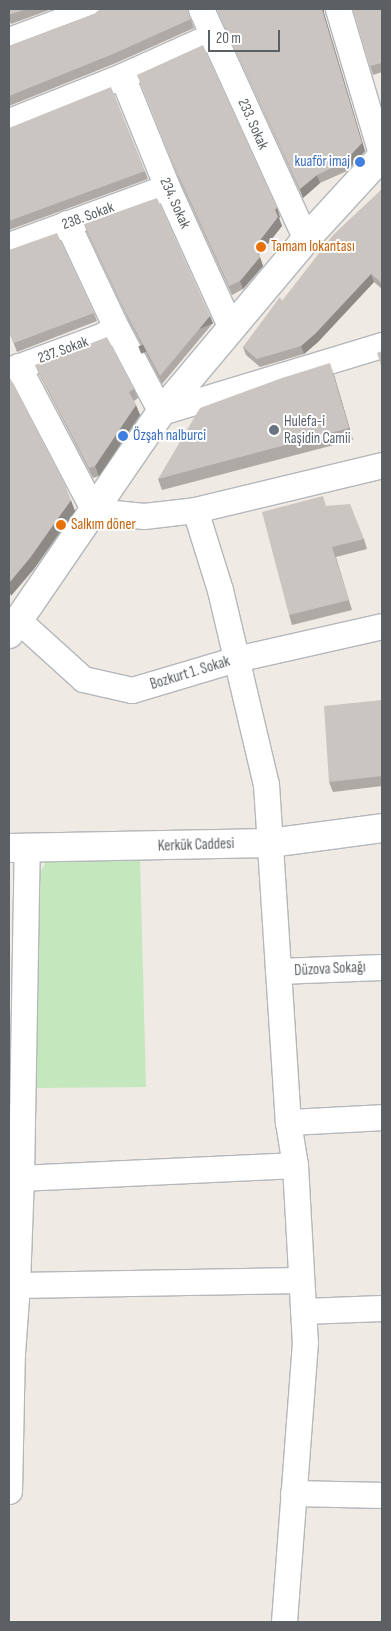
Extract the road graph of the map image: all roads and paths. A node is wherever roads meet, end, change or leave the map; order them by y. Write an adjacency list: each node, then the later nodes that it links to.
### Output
1 (92, 9): 5 (street)
2 (201, 9): 4 (street, 233. Sokak)
3 (338, 9): 8 (street)
4 (213, 35): 6 (street); 11 (street, 233. Sokak)
5 (9, 40)
6 (122, 76): 7 (street); 9 (street, 234. Sokak)
7 (9, 121)
8 (382, 156): 11 (street)
9 (167, 187): 10 (street, 238. Sokak); 14 (street, 234. Sokak)
10 (68, 223): 12 (street, 238. Sokak); 13 (street)
11 (306, 239): 14 (street)
12 (9, 244)
13 (116, 327): 16 (street, 237. Sokak); 17 (street)
14 (231, 328): 17 (street)
15 (382, 345): 17 (street)
16 (13, 368): 20 (street)
17 (161, 412): 20 (street)
18 (382, 465): 19 (street)
19 (195, 510): 20 (street); 23 (street)
20 (94, 511): 22 (street)
21 (382, 626): 23 (street, Bozkurt 1. Sokak)
22 (13, 627): 23 (street, Bozkurt 1. Sokak)
23 (236, 659): 25 (street)
24 (382, 828): 25 (street, Kerkük Caddesi)
25 (270, 843): 26 (street, Kerkük Caddesi); 28 (street)
26 (18, 848): 32 (street)
27 (382, 966): 28 (street, Düzova Sokağı)
28 (278, 971): 30 (street)
29 (382, 1117): 30 (street)
30 (288, 1122): 31 (street)
31 (295, 1165): 32 (street); 33 (street)
32 (21, 1178): 34 (street)
33 (300, 1280): 34 (street); 36 (street)
34 (17, 1285): 37 (street)
35 (382, 1308): 36 (street)
36 (303, 1311): 39 (street)
37 (10, 1353): 38 (street)
38 (9, 1491)
39 (294, 1493): 40 (street); 41 (street)
40 (382, 1495)
41 (284, 1622)

